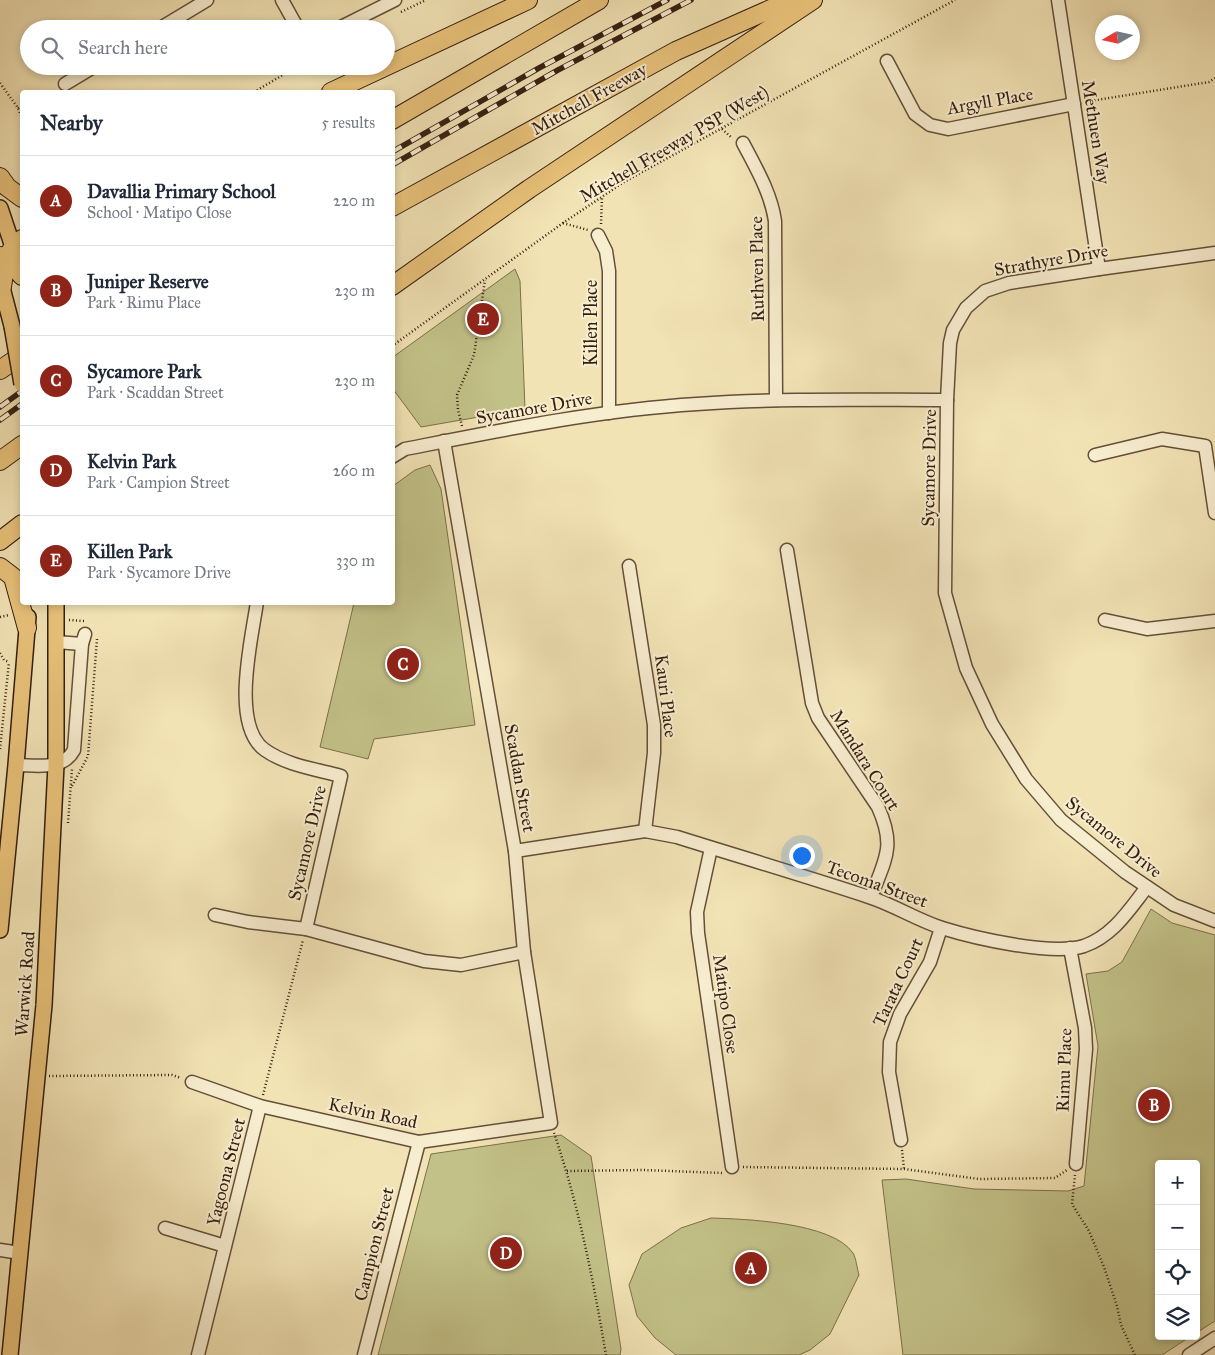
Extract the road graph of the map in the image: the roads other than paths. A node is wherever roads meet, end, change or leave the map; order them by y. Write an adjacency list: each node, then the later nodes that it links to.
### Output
1 (208, 0): 9 (street)
2 (282, 0): 10 (street)
3 (395, 0): 11 (street)
4 (528, 0): 13 (highway)
5 (599, 0): 19 (highway)
6 (791, 0): 23 (highway, Mitchell Freeway)
7 (813, 0): 31 (highway)
8 (1058, 0): 18 (street, Methuen Way)
9 (174, 20)
10 (293, 20)
11 (355, 20)
12 (887, 60): 18 (street, Argyll Place)
13 (395, 62)
14 (81, 75): 16 (street)
15 (367, 75): 17 (highway)
16 (66, 84)
17 (335, 90)
18 (1074, 104): 28 (street, Methuen Way)
19 (395, 118)
20 (743, 143): 35 (street, Ruthven Place)
21 (0, 177): 22 (highway)
22 (20, 197)
23 (395, 205)
24 (0, 208): 26 (main road)
25 (598, 235): 37 (street, Killen Place)
26 (11, 249): 29 (highway); 30 (highway)
27 (1215, 253): 28 (street, Strathyre Drive)
28 (1099, 268): 36 (street, Strathyre Drive)
29 (20, 271)
30 (1, 283): 34 (main road, bridge)
31 (395, 284)
32 (20, 356): 33 (highway)
33 (0, 370)
34 (20, 372)
35 (776, 400): 36 (street, Sycamore Drive); 37 (street, Sycamore Drive)
36 (947, 400): 63 (street, Sycamore Drive)
37 (609, 413): 38 (street, Sycamore Drive)
38 (444, 441): 40 (street, Sycamore Drive); 62 (street, Scaddan Street)
39 (20, 447): 42 (highway)
40 (395, 455)
41 (1094, 455): 43 (street)
42 (0, 461)
43 (1215, 513)
44 (20, 526): 45 (highway)
45 (0, 541)
46 (787, 550): 64 (street, Mandara Court)
47 (629, 566): 60 (street, Kauri Place)
48 (0, 567): 50 (highway)
49 (20, 605): 56 (highway)
50 (20, 605)
51 (29, 605): 56 (main road, Warwick Road)
52 (56, 605): 57 (main road, Warwick Road)
53 (257, 605): 68 (street, Sycamore Drive)
54 (1105, 620): 55 (street)
55 (1215, 621)
56 (27, 628): 58 (main road, Warwick Road)
57 (56, 642): 59 (main road, Warwick Road); 59 (street)
58 (16, 765): 59 (street); 69 (main road, Warwick Road)
59 (56, 765): 82 (main road, Warwick Road)
60 (645, 831): 61 (street, Tecoma Street); 62 (street, Tecoma Street)
61 (711, 848): 64 (street, Tecoma Street); 78 (street, Matipo Close)
62 (515, 851): 71 (street, Scaddan Street)
63 (1146, 887): 66 (street, Sycamore Drive); 70 (street, Tecoma Street)
64 (872, 898): 67 (street, Tecoma Street)
65 (215, 915): 68 (street)
66 (1215, 921)
67 (941, 928): 70 (street, Tecoma Street); 75 (street, Tarata Court)
68 (306, 929): 71 (street, Sycamore Drive)
69 (0, 930)
70 (1070, 948): 77 (street, Rimu Place)
71 (524, 952): 74 (street, Scaddan Street)
72 (192, 1082): 73 (street, Kelvin Road)
73 (260, 1106): 76 (street, Kelvin Road); 80 (street, Yagoona Street)
74 (551, 1123): 76 (street, Kelvin Road)
75 (901, 1140)
76 (419, 1142): 86 (street, Campion Street)
77 (1076, 1164)
78 (731, 1170)
79 (165, 1228): 80 (street, Yagoona Street)
80 (225, 1246): 85 (street, Yagoona Street)
81 (0, 1250): 82 (street)
82 (20, 1253): 84 (main road, Warwick Road)
83 (1215, 1338): 87 (street)
84 (10, 1355)
85 (198, 1355)
86 (364, 1355)
87 (1189, 1355)

